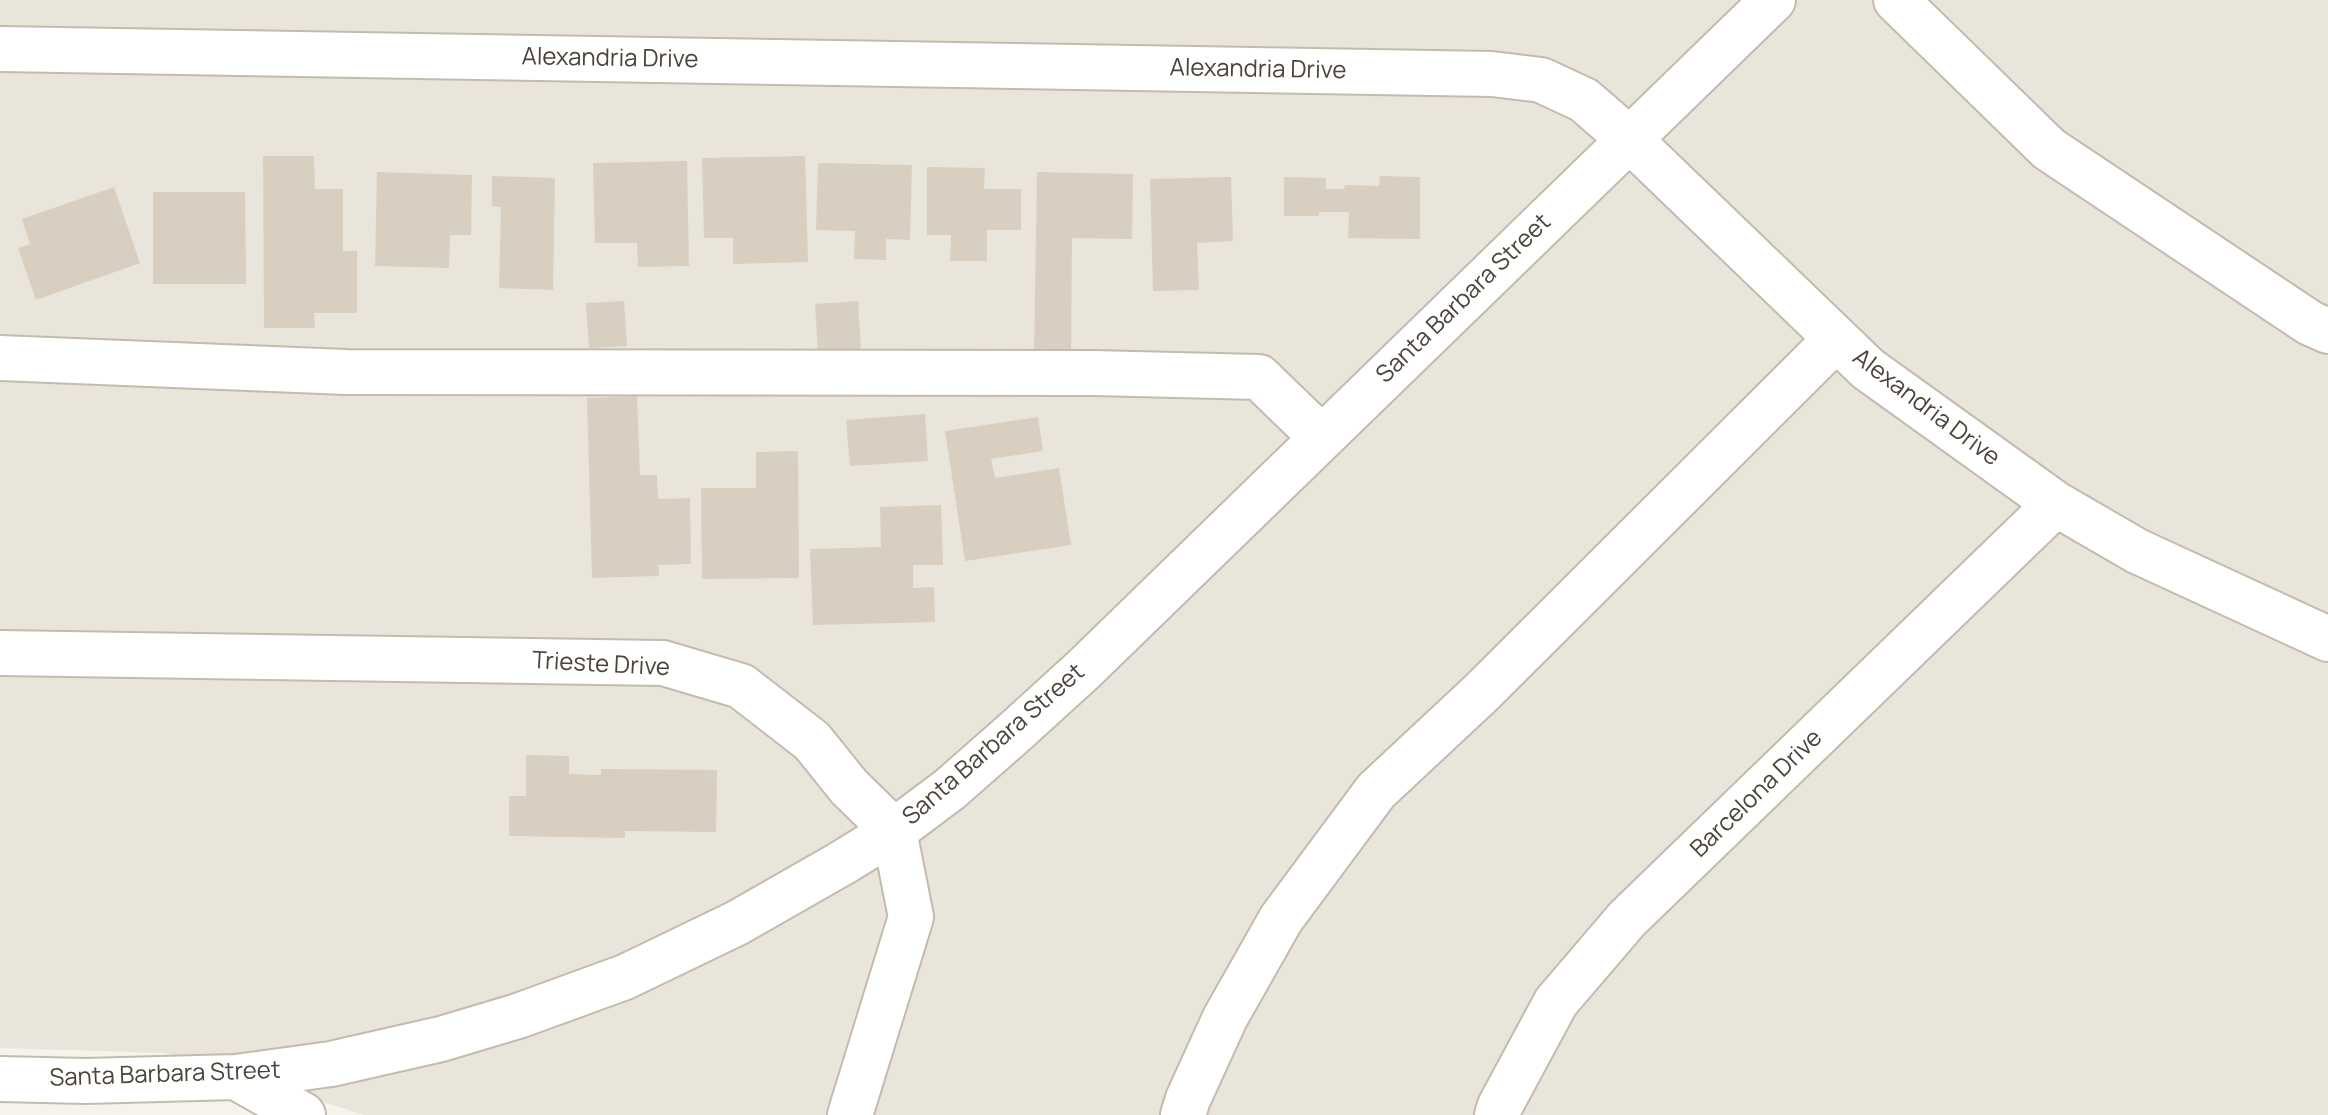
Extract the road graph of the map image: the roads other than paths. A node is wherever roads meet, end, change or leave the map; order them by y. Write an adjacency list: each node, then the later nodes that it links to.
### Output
1 (1773, 0): 4 (street, Santa Barbara Street)
2 (1896, 0): 5 (street)
3 (0, 49): 4 (street, Alexandria Drive)
4 (1629, 139): 6 (street, Alexandria Drive); 8 (street, Santa Barbara Street)
5 (2328, 331)
6 (1836, 339): 9 (street, Alexandria Drive); 17 (street)
7 (0, 358): 8 (street)
8 (1321, 437): 12 (street, Santa Barbara Street)
9 (2056, 504): 10 (street, Alexandria Drive); 18 (street, Barcelona Drive)
10 (2328, 639)
11 (0, 653): 12 (street, Trieste Drive)
12 (894, 831): 13 (street, Santa Barbara Street); 16 (street)
13 (236, 1077): 14 (street, Santa Barbara Street); 15 (street)
14 (0, 1079)
15 (303, 1115)
16 (850, 1115)
17 (1183, 1115)
18 (1497, 1115)

